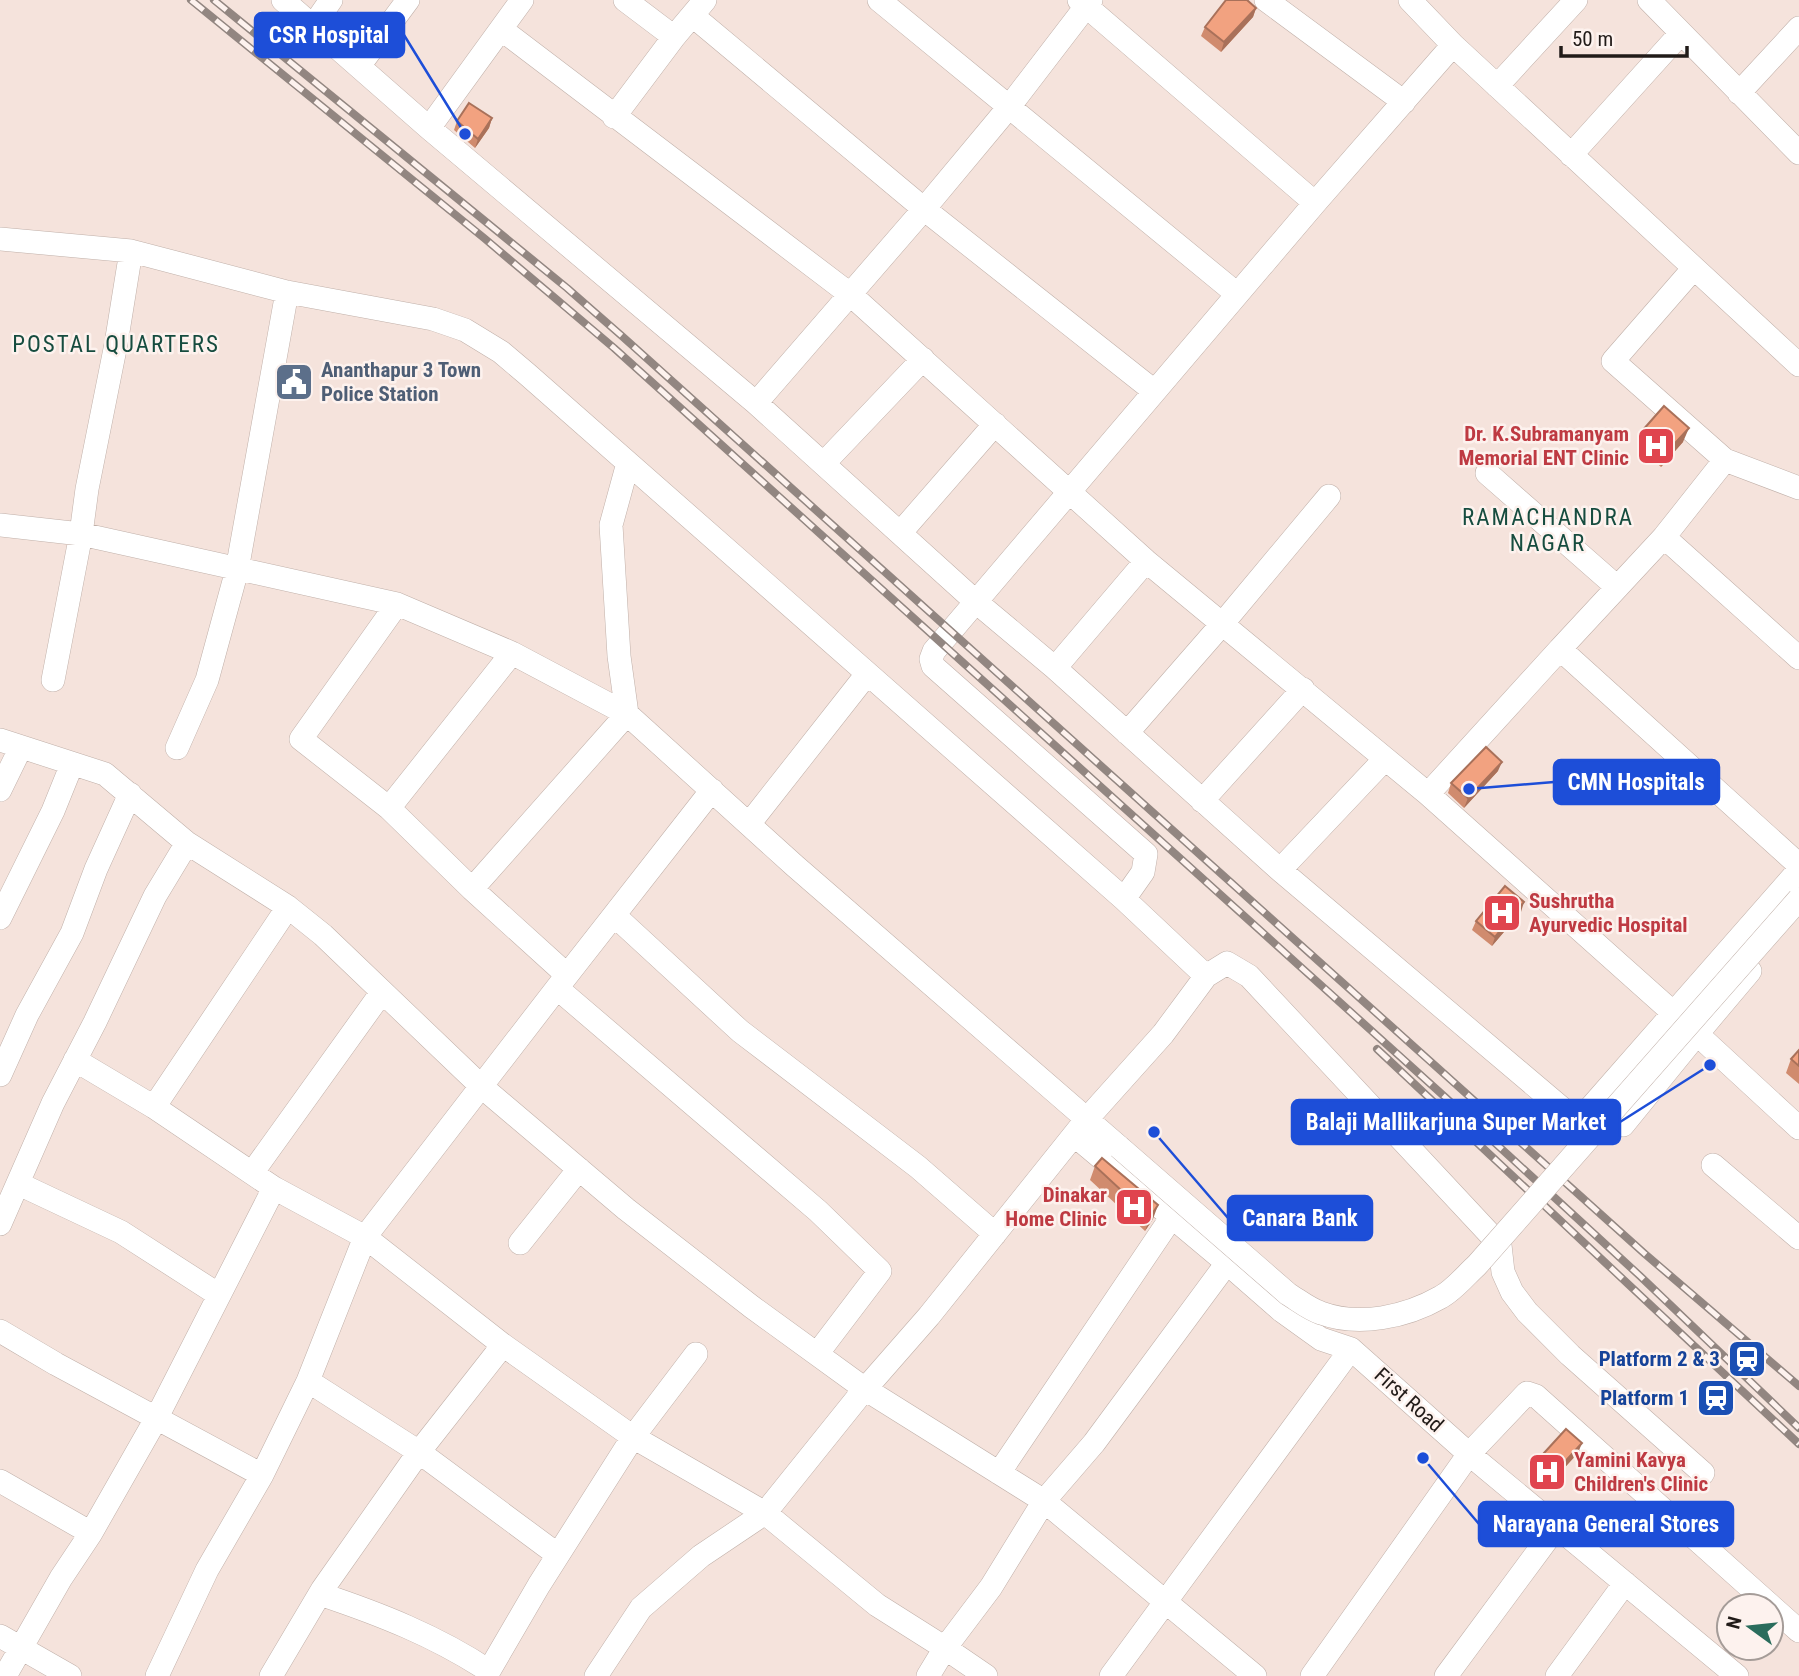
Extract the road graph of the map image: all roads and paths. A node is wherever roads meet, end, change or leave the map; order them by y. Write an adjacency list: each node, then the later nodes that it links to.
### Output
1 (283, 0): 13 (street)
2 (331, 0): 13 (street)
3 (408, 0): 19 (street)
4 (522, 0): 15 (street)
5 (625, 0): 17 (street)
6 (879, 0): 23 (street)
7 (1266, 0): 22 (street)
8 (1577, 0): 20 (street)
9 (1649, 0): 16 (street)
10 (1085, 2): 23 (street); 28 (street)
11 (1415, 2): 18 (street)
12 (699, 8): 17 (street); 29 (street)
13 (313, 26): 19 (street)
14 (1799, 28): 21 (street)
15 (500, 29): 24 (street); 25 (street)
16 (1681, 33): 21 (street); 27 (street)
17 (674, 37): 24 (street)
18 (1453, 46): 20 (street); 22 (street)
19 (359, 66): 25 (street)
20 (1497, 86): 27 (street)
21 (1738, 93): 26 (street)
22 (1404, 102): 28 (street)
23 (1009, 107): 29 (street); 34 (street)
24 (614, 117): 35 (street)
25 (429, 128): 39 (street)
26 (1799, 153)
27 (1571, 155): 32 (street)
28 (1315, 203): 34 (street)
29 (924, 209): 35 (street); 38 (street)
30 (0, 239): 31 (street)
31 (131, 251): 33 (street); 50 (street)
32 (1695, 268): 37 (street); 41 (street)
33 (287, 292): 42 (street); 53 (street)
34 (1237, 294): 38 (street)
35 (851, 295): 36 (street); 39 (street)
36 (923, 359): 40 (street); 43 (street)
37 (1799, 365)
38 (1154, 391): 46 (street)
39 (756, 403): 43 (street)
40 (995, 424): 46 (street); 49 (street)
41 (1725, 460): 45 (street); 51 (street)
42 (628, 463): 62 (street); 65 (street)
43 (824, 463): 49 (street)
44 (1487, 473): 54 (street)
45 (1799, 488)
46 (1068, 491): 52 (street); 55 (street)
47 (1329, 496): 57 (street)
48 (0, 525): 50 (street)
49 (901, 532): 55 (street)
50 (81, 534): 53 (street); 63 (street)
51 (1664, 537): 54 (street); 60 (street)
52 (1146, 561): 57 (street); 61 (street)
53 (237, 570): 56 (street); 68 (street)
54 (1617, 587): 58 (street)
55 (975, 601): 61 (street); 82 (street)
56 (397, 604): 59 (street); 76 (street)
57 (1223, 624): 64 (street); 66 (street)
58 (1560, 649): 74 (street); 79 (street)
59 (512, 653): 65 (street); 76 (street)
60 (1799, 658)
61 (1055, 668): 66 (street)
62 (867, 674): 77 (street); 82 (street)
63 (53, 680)
64 (1303, 689): 69 (street); 75 (street)
65 (627, 714): 72 (street); 81 (street)
66 (1127, 733): 75 (street)
67 (10, 744): 70 (street); 71 (street)
68 (177, 748)
69 (1385, 759): 74 (street); 80 (street)
70 (72, 764): 73 (street); 87 (street)
71 (0, 790)
72 (712, 790): 77 (street); 86 (street)
73 (130, 794): 78 (street); 94 (street)
74 (1428, 794): 91 (street)
75 (1202, 801): 80 (street)
76 (389, 808): 81 (street)
77 (749, 824): 98 (street)
78 (187, 843): 84 (street); 93 (street)
79 (1799, 867): 91 (street)
80 (1280, 870): 91 (street)
81 (472, 889): 89 (street)
82 (1124, 899): 88 (street)
83 (1799, 899): 98 (street, bridge)
84 (288, 907): 90 (street); 96 (street)
85 (1799, 914): 92 (street)
86 (615, 916): 89 (street); 107 (street)
87 (0, 918)
88 (1206, 976): 98 (street); 125 (street)
89 (562, 981): 95 (street); 117 (street)
90 (382, 992): 95 (street); 102 (street)
91 (1674, 1014): 92 (street)
92 (1697, 1034): 97 (street); 99 (street)
93 (75, 1060): 96 (street); 103 (street)
94 (0, 1076)
95 (482, 1087): 101 (street); 108 (street)
96 (154, 1107): 102 (street)
97 (1623, 1125)
98 (1080, 1128): 105 (street, First Road); 107 (street)
99 (1799, 1128)
100 (1713, 1165): 109 (street)
101 (579, 1170): 110 (street); 117 (street)
102 (252, 1172): 104 (street)
103 (19, 1184): 106 (street); 112 (street)
104 (275, 1188): 108 (street); 112 (street)
105 (1171, 1218): 111 (street, First Road); 124 (street)
106 (0, 1224)
107 (995, 1234): 119 (street)
108 (365, 1237): 114 (street); 118 (street)
109 (1799, 1238)
110 (520, 1243)
111 (1227, 1263): 115 (street, First Road); 128 (street)
112 (219, 1295): 120 (street)
113 (0, 1331): 120 (street)
114 (503, 1345): 121 (street); 122 (street)
115 (1351, 1349): 123 (street, First Road); 135 (street)
116 (696, 1354): 121 (street)
117 (817, 1354): 119 (street)
118 (308, 1381): 122 (street); 126 (street)
119 (865, 1389): 124 (street); 129 (street)
120 (156, 1419): 126 (street); 131 (street)
121 (633, 1437): 129 (street); 132 (street)
122 (419, 1452): 132 (street); 134 (street)
123 (1469, 1454): 130 (street, First Road); 136 (street); 151 (street)
124 (999, 1473): 128 (street)
125 (1703, 1473)
126 (262, 1475): 144 (street)
127 (0, 1481): 131 (street)
128 (1044, 1501): 135 (street); 139 (street)
129 (765, 1513): 139 (street); 146 (street)
130 (1557, 1526): 133 (street, First Road); 152 (street)
131 (91, 1532): 138 (street)
132 (558, 1555): 140 (street)
133 (1625, 1583): 141 (street, First Road); 153 (street)
134 (320, 1594): 140 (street); 145 (street)
135 (1165, 1603): 149 (street); 150 (street)
136 (1799, 1631)
137 (0, 1636): 138 (street)
138 (20, 1647): 142 (street); 143 (street)
139 (945, 1648): 147 (street); 148 (street)
140 (488, 1674)
141 (1735, 1675)
142 (5, 1676)
143 (70, 1676)
144 (157, 1676)
145 (271, 1676)
146 (596, 1676)
147 (928, 1676)
148 (986, 1676)
149 (1111, 1676)
150 (1255, 1676)
151 (1312, 1676)
152 (1446, 1676)
153 (1557, 1676)

